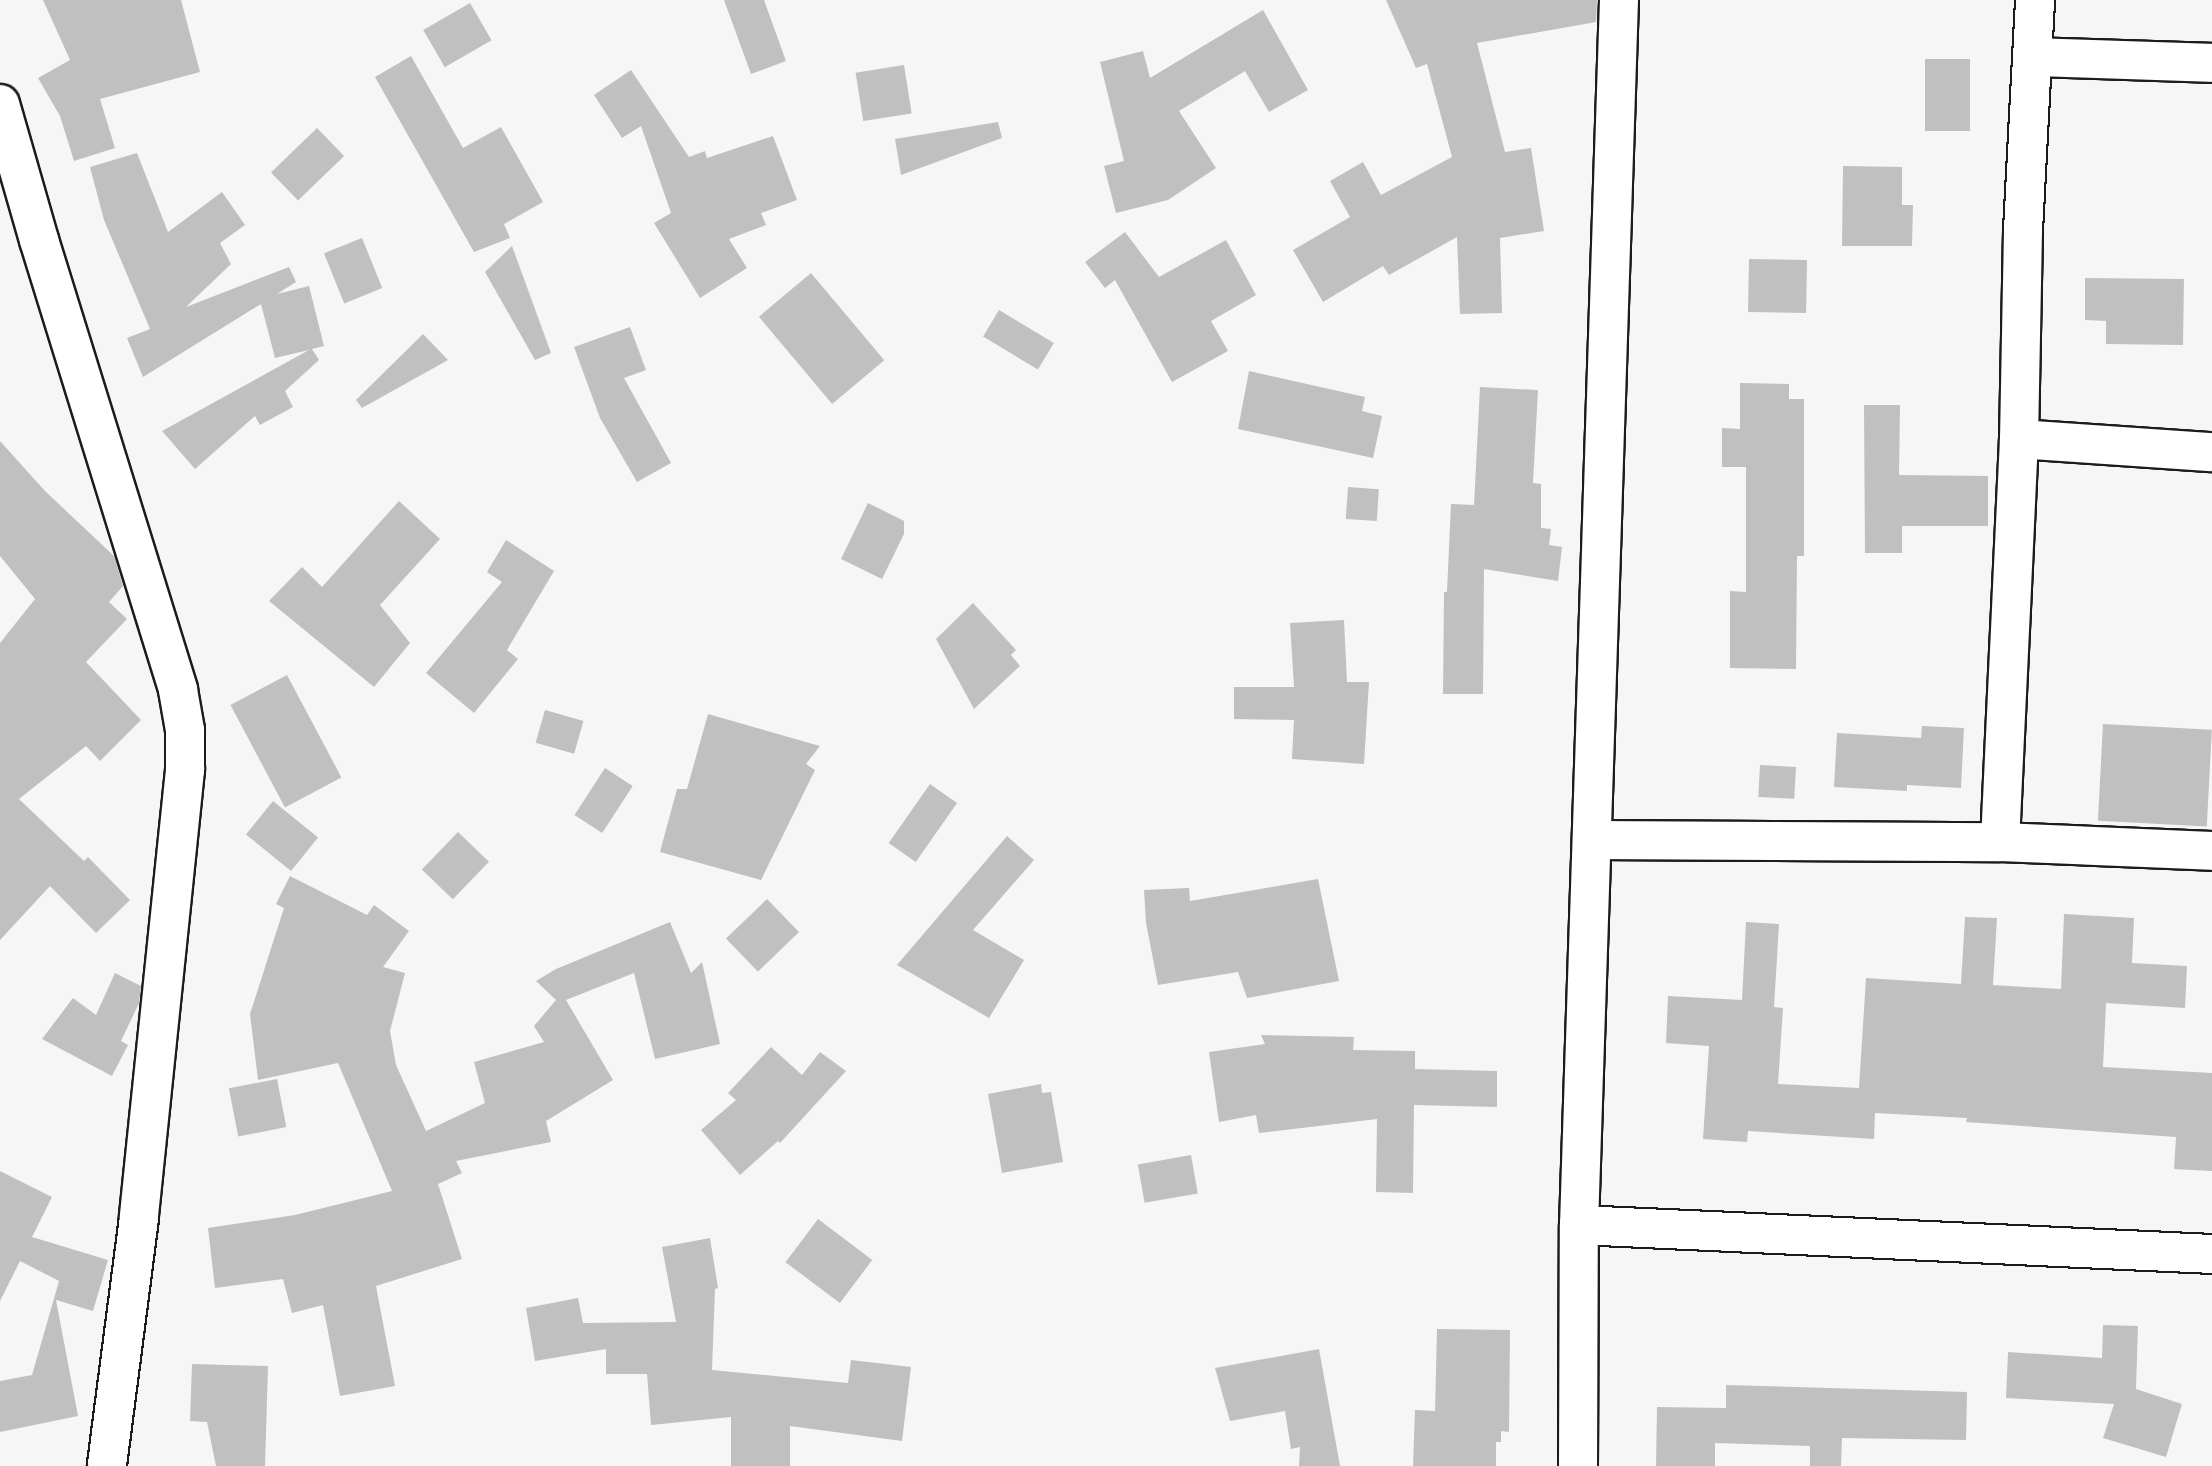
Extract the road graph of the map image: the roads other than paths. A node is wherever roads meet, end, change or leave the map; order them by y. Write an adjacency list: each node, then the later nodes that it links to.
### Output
1 (1619, 0): 8 (street)
2 (2035, 0): 3 (street)
3 (2034, 57): 4 (street); 6 (street)
4 (2212, 63)
5 (0, 104): 13 (street)
6 (2019, 439): 7 (street); 9 (street)
7 (2212, 453)
8 (1593, 840): 9 (street); 11 (street)
9 (2000, 842): 10 (street)
10 (2212, 851)
11 (1579, 1225): 12 (street); 14 (street)
12 (2212, 1254)
13 (107, 1466)
14 (1578, 1466)

